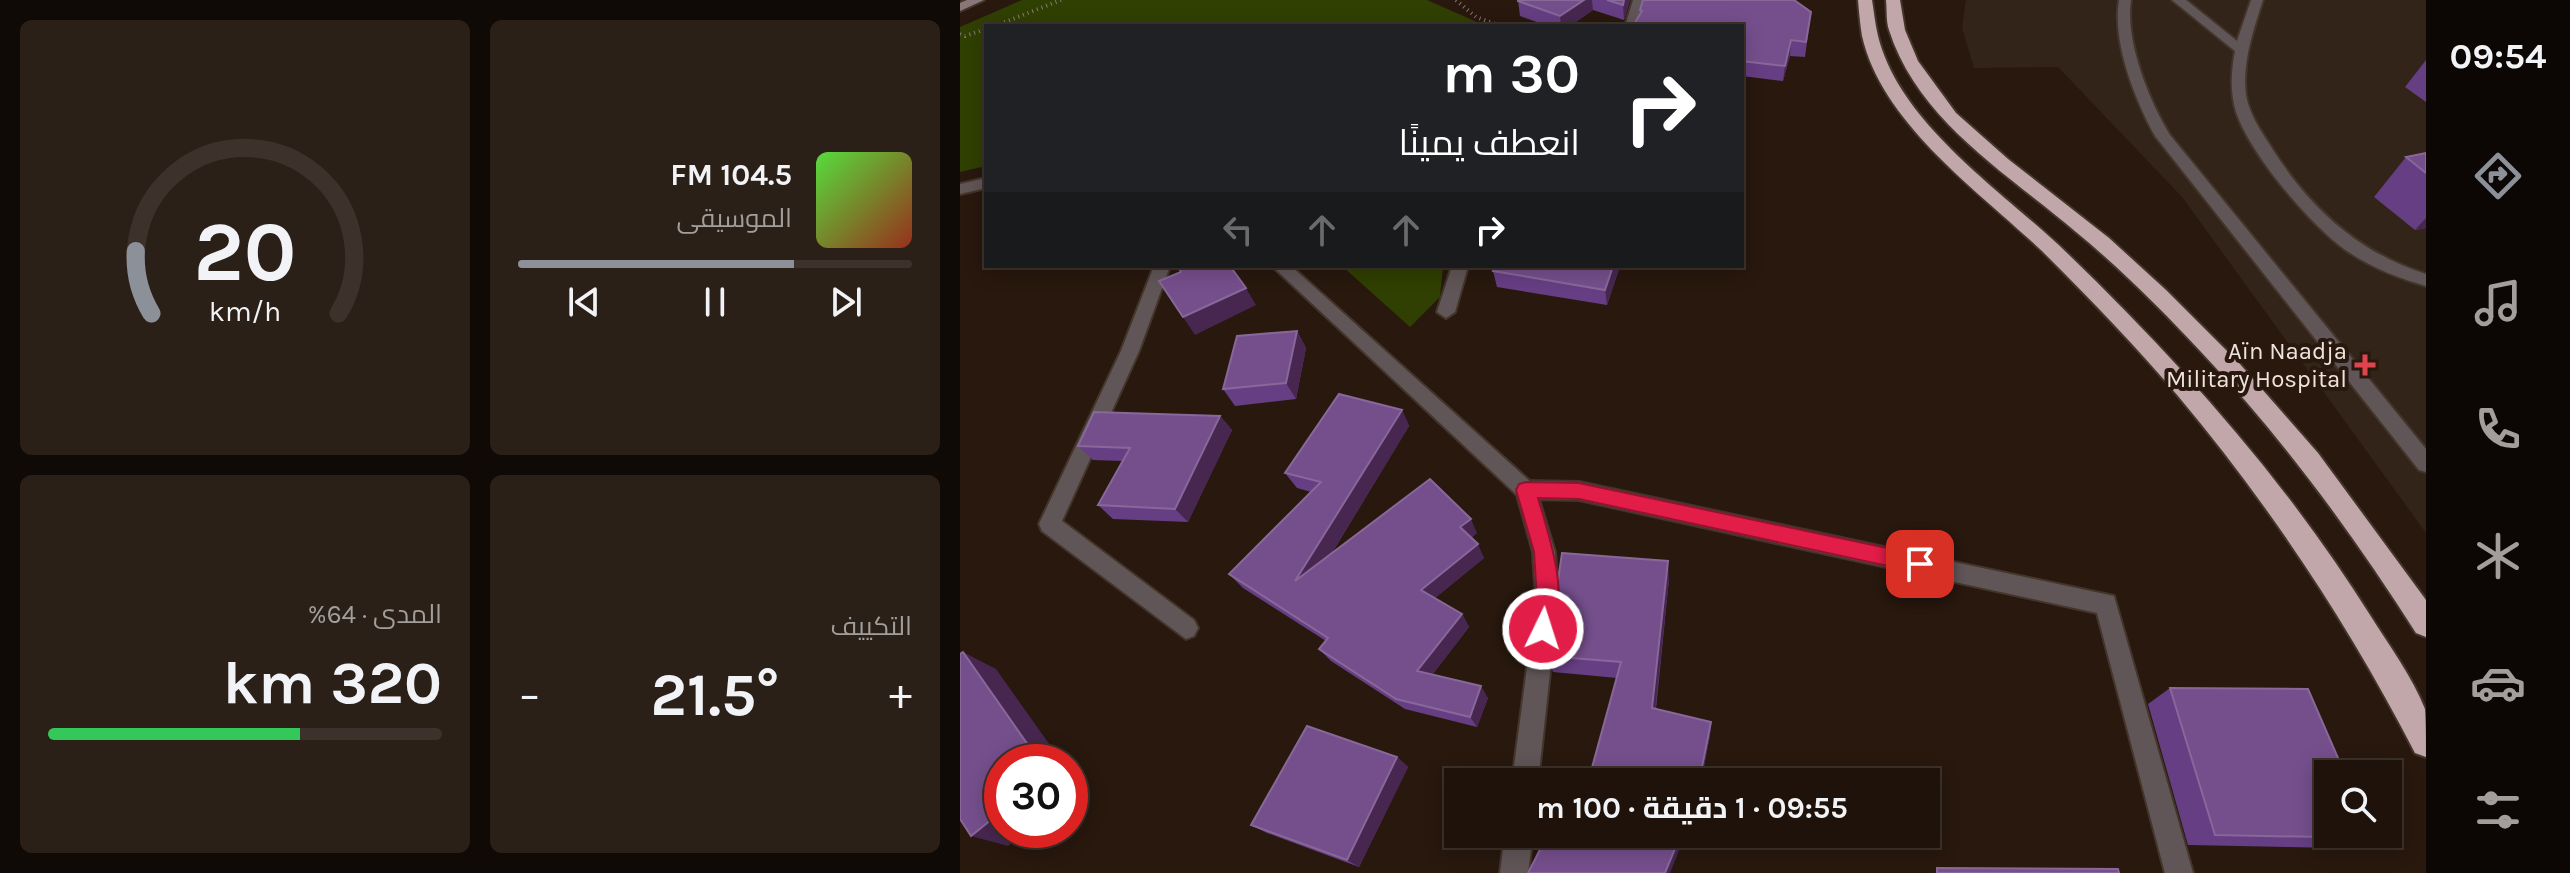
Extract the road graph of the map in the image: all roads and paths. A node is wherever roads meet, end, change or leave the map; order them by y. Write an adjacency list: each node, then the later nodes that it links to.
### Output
1 (978, 0): 10 (main road)
2 (1061, 0): 11 (path)
3 (1456, 0): 12 (path)
4 (1639, 0): 13 (street)
5 (1865, 0): 28 (highway)
6 (1893, 0): 26 (highway)
7 (2125, 0): 24 (street)
8 (2178, 0): 16 (street)
9 (2257, 0): 16 (street)
10 (960, 7)
11 (1000, 24)
12 (1495, 24)
13 (1632, 24)
14 (984, 30): 15 (path)
15 (960, 34)
16 (2240, 49): 22 (street)
17 (984, 183): 18 (street)
18 (960, 189)
19 (1161, 268): 27 (street)
20 (1282, 268): 25 (street)
21 (1459, 268): 23 (street)
22 (2426, 280)
23 (1446, 312)
24 (2426, 464)
25 (1526, 490): 29 (street); 32 (street)
26 (2426, 624)
27 (1186, 628)
28 (2426, 742)
29 (1527, 768)
30 (1517, 848): 31 (street)
31 (1514, 873)
32 (2179, 873)

